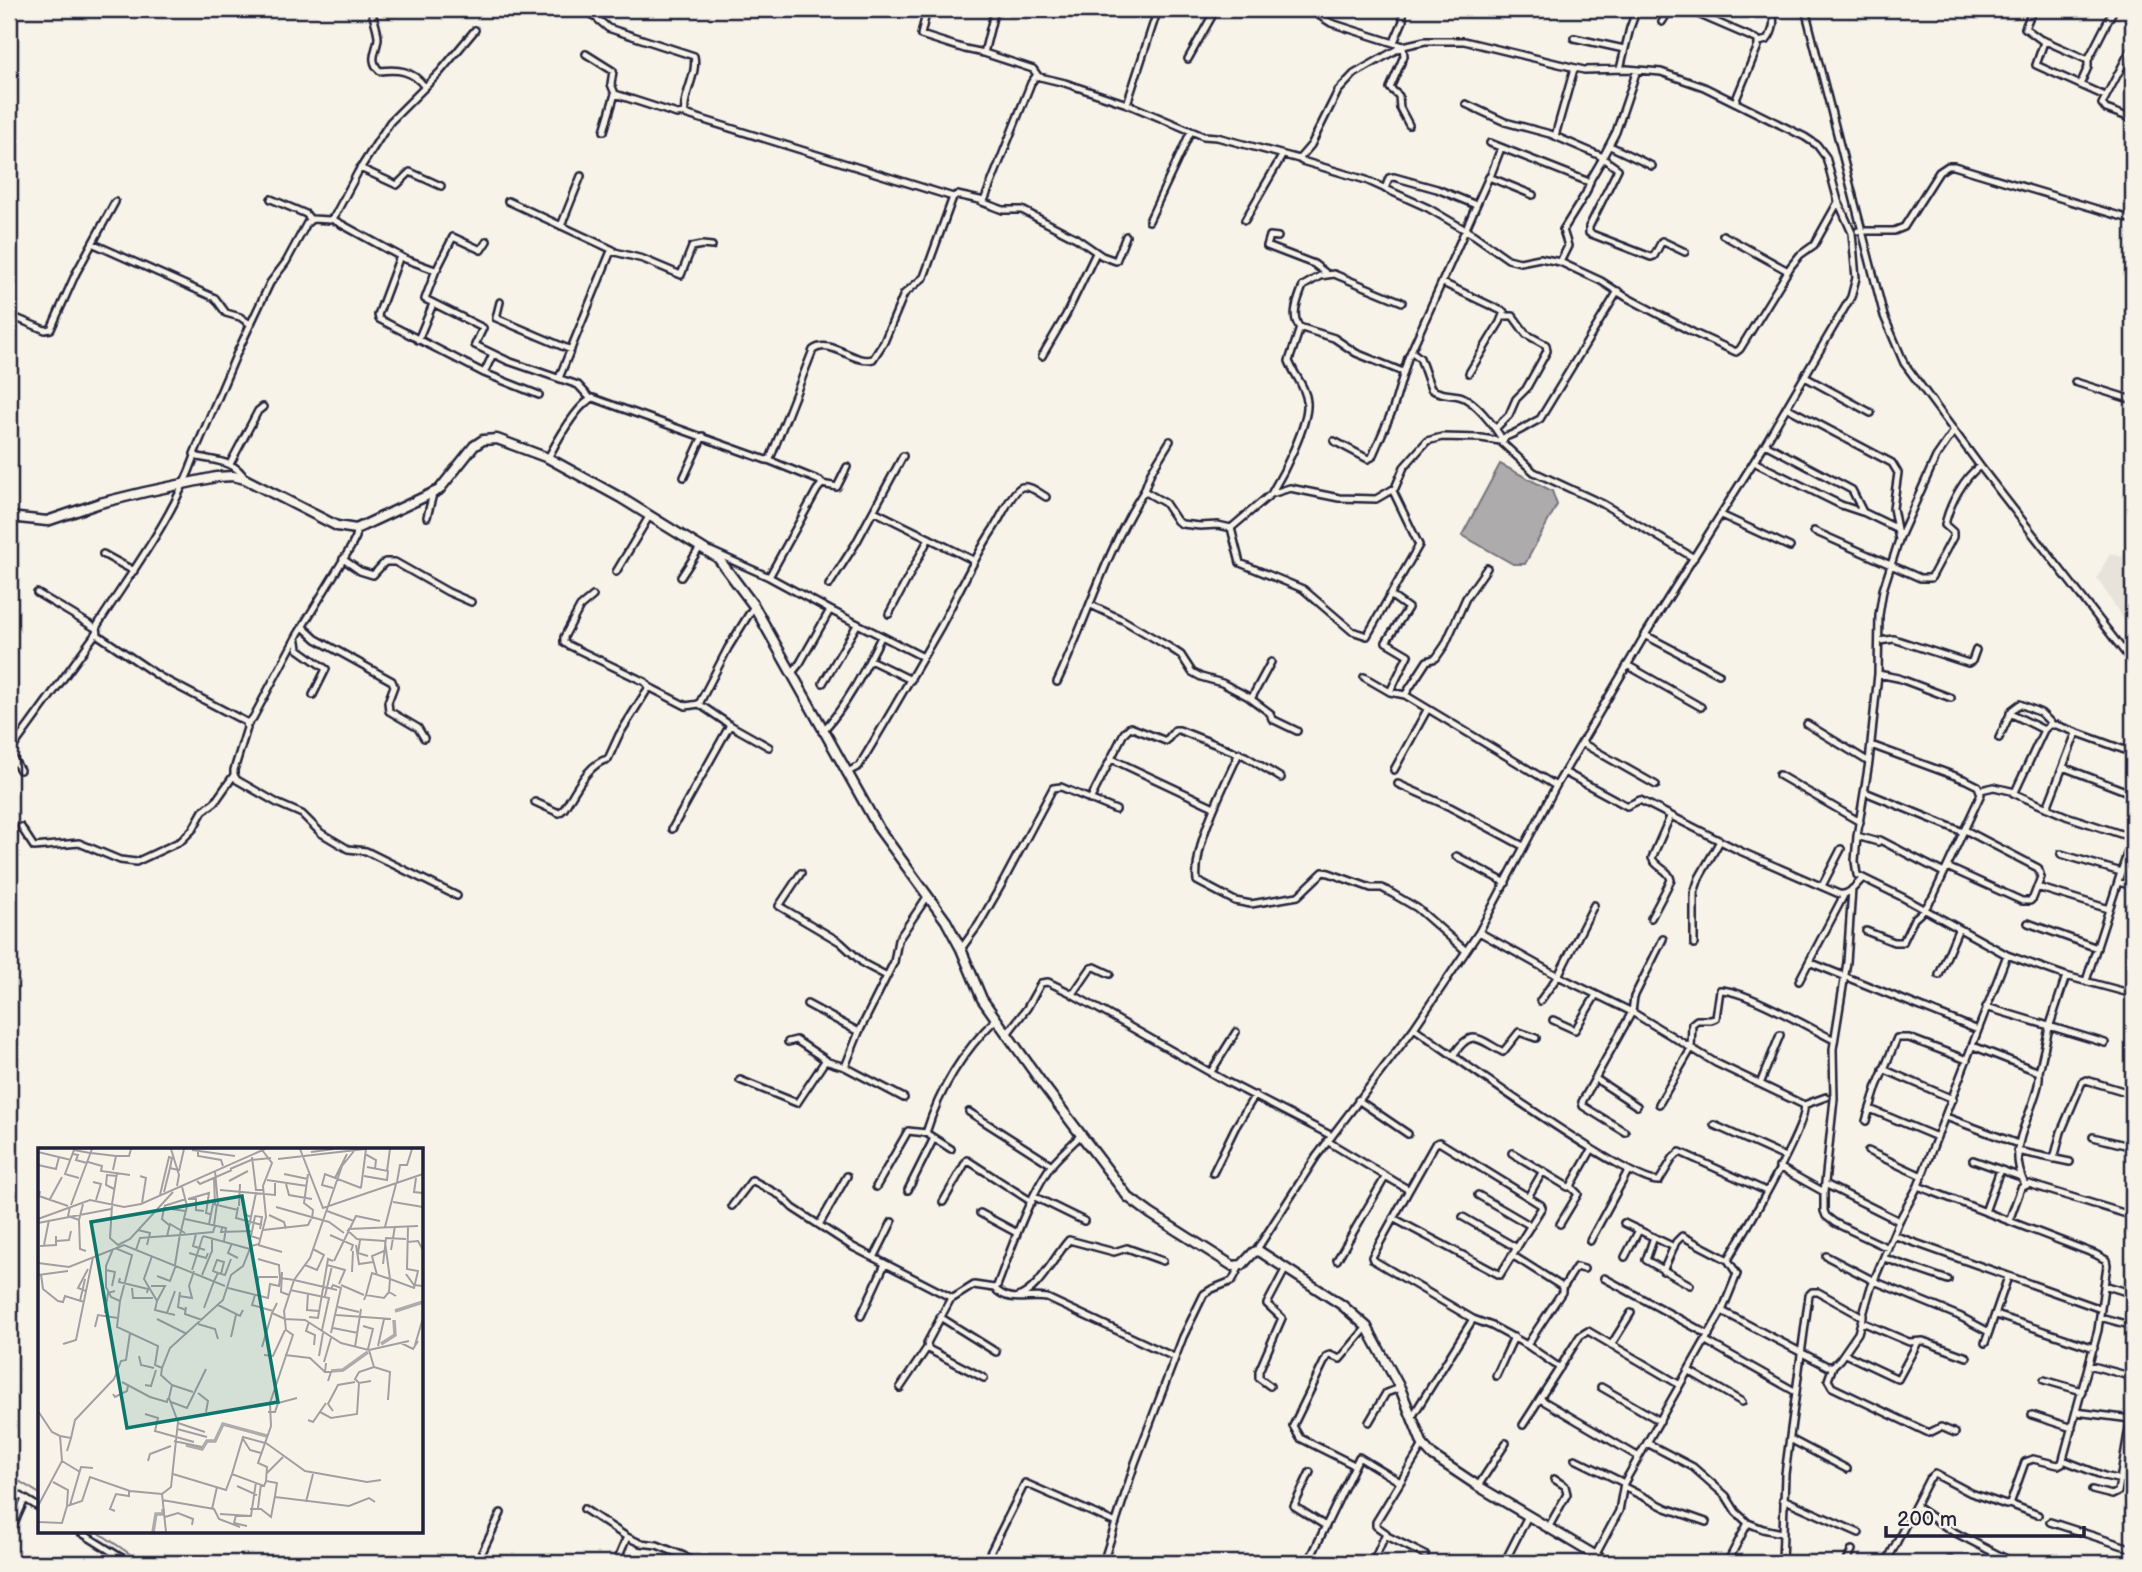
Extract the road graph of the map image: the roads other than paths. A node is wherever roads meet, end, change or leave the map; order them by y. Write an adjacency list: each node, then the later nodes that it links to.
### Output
1 (371, 9): 34 (street)
2 (586, 9): 40 (street)
3 (927, 9): 25 (street)
4 (995, 9): 25 (street)
5 (1158, 9): 38 (street)
6 (1216, 9): 27 (street)
7 (1309, 9): 20 (street)
8 (1403, 9): 20 (street)
9 (1637, 9): 23 (street)
10 (1670, 9): 16 (street)
11 (1686, 9): 21 (street)
12 (1770, 9): 21 (street)
13 (1805, 9): 74 (street)
14 (2033, 9): 19 (street)
15 (2114, 9): 28 (street)
16 (1662, 22)
17 (475, 30): 34 (street)
18 (1574, 38): 23 (street)
19 (2043, 40): 28 (street); 33 (street)
20 (1394, 42): 22 (street)
21 (1759, 42): 37 (street)
22 (1403, 46): 29 (street); 42 (street); 51 (street)
23 (1624, 49): 30 (street)
24 (2130, 51): 36 (street)
25 (984, 53): 32 (street)
26 (586, 54): 35 (street)
27 (1188, 59)
28 (2088, 60): 33 (street)
29 (1574, 69): 30 (street); 45 (street)
30 (1620, 69): 31 (street)
31 (1637, 70): 37 (street); 47 (street)
32 (1038, 76): 38 (street); 65 (street)
33 (2080, 85): 36 (street)
34 (424, 86): 53 (street)
35 (615, 94): 40 (street); 43 (street)
36 (2105, 96): 41 (street)
37 (1735, 102): 63 (street)
38 (1127, 104): 44 (street)
39 (1466, 104): 45 (street)
40 (684, 113): 60 (street)
41 (2133, 118)
42 (1409, 125)
43 (604, 131)
44 (1191, 131): 49 (street); 71 (street)
45 (1555, 136): 50 (street)
46 (1490, 143): 48 (street)
47 (1610, 146): 50 (street); 52 (street)
48 (1502, 148): 55 (street); 56 (street)
49 (1282, 156): 51 (street); 69 (street)
50 (1602, 158): 56 (street); 84 (street)
51 (1299, 159): 58 (street)
52 (1652, 166)
53 (360, 168): 57 (street); 67 (street)
54 (581, 176): 72 (street)
55 (1490, 177): 59 (street); 66 (street)
56 (1590, 182): 86 (street)
57 (441, 186)
58 (1385, 189): 66 (street); 73 (street)
59 (1533, 195)
60 (953, 197): 65 (street); 126 (street)
61 (271, 199): 68 (street)
62 (508, 201): 72 (street)
63 (1838, 201): 75 (street); 88 (street)
64 (115, 202): 80 (street)
65 (982, 202): 83 (street)
66 (1476, 205): 73 (street)
67 (332, 219): 68 (street); 85 (street)
68 (311, 220): 97 (street)
69 (1245, 220)
70 (2133, 220): 74 (street)
71 (1149, 221)
72 (561, 226): 82 (street)
73 (1464, 229): 86 (street); 90 (street)
74 (1862, 231): 75 (street); 117 (street)
75 (1852, 233): 107 (street)
76 (1723, 235): 88 (street)
77 (1126, 236): 83 (street)
78 (1278, 237): 89 (street)
79 (487, 241): 87 (street)
80 (94, 244): 95 (street); 97 (street)
81 (712, 246): 82 (street)
82 (613, 250): 100 (street)
83 (1096, 253): 103 (street)
84 (1685, 253)
85 (400, 256): 87 (street); 99 (street)
86 (1560, 262): 91 (street)
87 (436, 270): 94 (street)
88 (1788, 271): 91 (street)
89 (1327, 274): 93 (street); 98 (street)
90 (1443, 283): 96 (street); 101 (street)
91 (1618, 291): 121 (street)
92 (500, 302): 100 (street)
93 (1402, 302)
94 (433, 304): 99 (street); 102 (street)
95 (9, 315)
96 (1503, 316): 106 (street); 116 (street)
97 (250, 324): 123 (street)
98 (1299, 327): 104 (street); 138 (street)
99 (418, 340): 105 (street)
100 (570, 350): 108 (street)
101 (1411, 351): 104 (street); 116 (street)
102 (493, 354): 105 (street); 108 (street)
103 (1042, 356)
104 (1403, 372): 120 (street)
105 (484, 373): 110 (street)
106 (1469, 373)
107 (1805, 377): 114 (street); 115 (street)
108 (559, 378): 111 (street)
109 (2075, 382): 112 (street)
110 (539, 395)
111 (590, 398): 118 (street); 125 (street)
112 (2133, 400)
113 (263, 407): 128 (street)
114 (1786, 407): 122 (street); 147 (street)
115 (1871, 413)
116 (1496, 428): 121 (street)
117 (1954, 431): 129 (street); 151 (street)
118 (703, 436): 126 (street); 131 (street)
119 (1170, 440): 135 (street)
120 (1334, 441)
121 (1503, 442): 136 (street); 156 (street)
122 (1765, 444): 127 (street); 141 (street)
123 (195, 456): 128 (street); 133 (street)
124 (903, 456): 140 (street)
125 (548, 458): 137 (street); 142 (street)
126 (768, 460): 134 (street)
127 (1754, 462): 141 (street); 143 (street)
128 (230, 464): 132 (street)
129 (1980, 466): 159 (street); 185 (street)
130 (847, 467): 134 (street)
131 (684, 477)
132 (245, 479): 133 (street); 148 (street)
133 (185, 484): 144 (street); 161 (street)
134 (822, 484): 164 (street)
135 (1144, 491): 146 (street); 170 (street)
136 (1392, 491): 138 (street); 167 (street)
137 (433, 494): 145 (street); 148 (street)
138 (1271, 494): 146 (street)
139 (1046, 497): 158 (street)
140 (874, 511): 150 (street); 165 (street)
141 (1863, 512): 147 (street)
142 (649, 515): 152 (street); 162 (street)
143 (1721, 515): 153 (street); 156 (street)
144 (9, 517)
145 (427, 517)
146 (1231, 528): 167 (street)
147 (1896, 528): 151 (street)
148 (356, 529): 157 (street)
149 (1814, 531): 159 (street)
150 (929, 538): 158 (street); 173 (street)
151 (1899, 540): 159 (street)
152 (701, 546): 154 (street); 163 (street)
153 (1790, 547)
154 (710, 551): 164 (street); 171 (street)
155 (103, 554): 161 (street)
156 (1694, 558): 178 (street)
157 (343, 559): 169 (street); 175 (street)
158 (973, 560): 182 (street)
159 (1891, 566): 180 (street)
160 (1487, 568): 197 (street)
161 (134, 571): 176 (street)
162 (616, 572)
163 (681, 577)
164 (769, 577): 172 (street)
165 (829, 585)
166 (37, 593): 176 (street)
167 (1390, 595): 195 (street)
168 (593, 596): 194 (street)
169 (471, 602)
170 (1091, 604): 192 (street); 199 (street)
171 (754, 606): 187 (street); 200 (street)
172 (830, 610): 174 (street); 187 (street)
173 (889, 614)
174 (857, 625): 179 (street); 193 (street)
175 (303, 627): 177 (street); 212 (street)
176 (97, 630): 204 (street); 223 (street)
177 (298, 634): 196 (street); 204 (street)
178 (1645, 635): 186 (street); 188 (street)
179 (881, 637): 182 (street); 183 (street)
180 (1879, 641): 181 (street); 189 (street)
181 (1976, 650)
182 (923, 657): 191 (street)
183 (870, 660): 191 (street); 210 (street)
184 (1271, 662): 199 (street)
185 (2133, 663)
186 (1627, 665): 201 (street); 214 (street)
187 (791, 674): 210 (street)
188 (1719, 674)
189 (1878, 674): 198 (street); 215 (street)
190 (1364, 677): 195 (street)
191 (911, 680): 225 (street)
192 (1057, 682)
193 (823, 683)
194 (649, 688): 200 (street); 237 (street)
195 (1390, 692): 197 (street)
196 (313, 695)
197 (1405, 695): 202 (street)
198 (1951, 698)
199 (1251, 699): 209 (street)
200 (699, 704): 207 (street)
201 (1701, 707)
202 (1427, 710): 222 (street); 231 (street)
203 (2010, 713): 206 (street); 208 (street); 213 (street)
204 (247, 724): 226 (street)
205 (1807, 724): 220 (street)
206 (2052, 724): 208 (street); 211 (street)
207 (730, 725): 216 (street); 244 (street)
208 (2043, 730): 234 (street)
209 (1297, 731)
210 (822, 732): 225 (street)
211 (2076, 733): 218 (street); 221 (street)
212 (424, 738)
213 (1999, 738)
214 (1582, 743): 224 (street); 230 (street)
215 (1871, 745): 220 (street); 232 (street)
216 (769, 747)
217 (1239, 753): 219 (street); 228 (street); 238 (street)
218 (2133, 753)
219 (1112, 759): 236 (street); 238 (street)
220 (1869, 762): 233 (street)
221 (2063, 767): 235 (street); 239 (street)
222 (1394, 769)
223 (20, 770)
224 (1564, 772): 231 (street); 241 (street)
225 (846, 773): 265 (street)
226 (234, 775): 243 (street); 264 (street)
227 (1779, 775): 242 (street)
228 (1281, 778)
229 (1398, 784): 249 (street)
230 (1656, 785)
231 (1556, 786): 249 (street)
232 (1981, 790): 234 (street); 245 (street)
233 (1865, 792): 242 (street); 245 (street)
234 (2013, 793): 239 (street)
235 (2133, 794)
236 (1090, 800): 240 (street); 277 (street)
237 (536, 802)
238 (1214, 807): 278 (street)
239 (2047, 808): 247 (street)
240 (1116, 810)
241 (1670, 817): 248 (street); 269 (street)
242 (1860, 822): 246 (street)
243 (21, 827)
244 (672, 829)
245 (1964, 831): 253 (street); 261 (street)
246 (1857, 836): 253 (street); 256 (street)
247 (2133, 837): 254 (street)
248 (1720, 841): 259 (street); 275 (street)
249 (1523, 846): 258 (street)
250 (1841, 849): 259 (street)
251 (2061, 854): 254 (street)
252 (1456, 856): 258 (street)
253 (1946, 870): 261 (street); 268 (street)
254 (2121, 872): 257 (street)
255 (801, 873): 284 (street)
256 (1862, 879): 262 (street); 268 (street)
257 (2118, 882): 260 (street); 267 (street)
258 (1506, 883): 273 (street)
259 (1822, 886): 263 (street)
260 (2133, 886)
261 (2037, 887): 267 (street)
262 (1852, 889): 263 (street); 286 (street)
263 (1844, 895): 280 (street)
264 (457, 896)
265 (927, 897): 277 (street); 284 (street)
266 (1594, 905): 282 (street)
267 (2109, 909): 276 (street)
268 (1924, 910): 271 (street); 272 (street)
269 (1651, 918)
270 (2028, 923): 276 (street)
271 (1958, 930): 279 (street); 283 (street)
272 (1866, 931)
273 (1479, 932): 278 (street); 282 (street)
274 (1662, 939): 295 (street)
275 (1694, 944)
276 (2097, 948): 288 (street)
277 (961, 949): 296 (street)
278 (1466, 951): 298 (street)
279 (2007, 955): 285 (street); 294 (street)
280 (1809, 962): 286 (street); 287 (street)
281 (1110, 974): 289 (street)
282 (1558, 975): 291 (street); 292 (street)
283 (1939, 975)
284 (887, 976): 301 (street)
285 (2066, 976): 288 (street); 299 (street)
286 (1845, 978): 300 (street); 306 (street)
287 (1799, 981)
288 (2086, 982): 290 (street)
289 (1072, 994): 303 (street); 316 (street)
290 (2133, 994)
291 (1596, 995): 295 (street); 297 (street)
292 (1540, 1001)
293 (807, 1004): 301 (street)
294 (1986, 1007): 299 (street); 300 (street)
295 (1632, 1012): 310 (street); 318 (street)
296 (996, 1019): 303 (street); 336 (street)
297 (1553, 1020)
298 (1414, 1028): 311 (street); 326 (street)
299 (2049, 1028): 308 (street); 317 (street)
300 (1978, 1030): 309 (street)
301 (859, 1032): 314 (street)
302 (1237, 1032): 316 (street)
303 (1007, 1034): 338 (street)
304 (1780, 1034): 320 (street)
305 (1536, 1038): 311 (street)
306 (1834, 1040): 310 (street); 364 (street)
307 (788, 1042): 312 (street)
308 (2105, 1043)
309 (1973, 1046): 313 (street); 317 (street)
310 (1691, 1049): 320 (street); 327 (street)
311 (1453, 1056): 347 (street)
312 (826, 1060): 314 (street); 319 (street)
313 (1968, 1060): 315 (street); 325 (street)
314 (845, 1067): 324 (street)
315 (1883, 1069): 325 (street); 330 (street)
316 (1211, 1072): 322 (street)
317 (2039, 1072): 345 (street)
318 (1596, 1079): 329 (street); 335 (street)
319 (740, 1080)
320 (1760, 1084): 328 (street)
321 (2133, 1094): 351 (street)
322 (1255, 1095): 339 (street); 359 (street)
323 (1826, 1097): 328 (street)
324 (904, 1098)
325 (1953, 1099): 332 (street)
326 (1358, 1100): 337 (street); 339 (street)
327 (1660, 1104)
328 (1804, 1105): 350 (street)
329 (1637, 1106)
330 (1870, 1109): 333 (street); 340 (street)
331 (970, 1112): 354 (street)
332 (1946, 1117): 340 (street); 345 (street)
333 (1866, 1121)
334 (1714, 1125): 350 (street)
335 (1625, 1132)
336 (926, 1133): 342 (street); 368 (street)
337 (1408, 1134)
338 (1081, 1135): 354 (street); 409 (street)
339 (1332, 1136): 343 (street)
340 (1937, 1137): 362 (street)
341 (2093, 1137): 344 (street)
342 (934, 1138): 346 (street); 369 (street)
343 (1327, 1142): 361 (street); 399 (street)
344 (2133, 1147)
345 (2018, 1148): 351 (street); 363 (street)
346 (951, 1149)
347 (1592, 1149): 358 (street); 366 (street)
348 (1868, 1151): 362 (street)
349 (1512, 1153): 357 (street)
350 (1785, 1157): 355 (street)
351 (2054, 1159): 353 (street)
352 (1973, 1160): 356 (street)
353 (2070, 1163)
354 (1052, 1165): 375 (street)
355 (1779, 1167): 371 (street); 372 (street)
356 (2000, 1170): 363 (street); 378 (street)
357 (1543, 1171): 366 (street); 374 (street)
358 (1628, 1171): 371 (street); 395 (street)
359 (1213, 1173)
360 (847, 1176): 389 (street)
361 (1386, 1176): 370 (street); 405 (street)
362 (1922, 1176): 367 (street)
363 (2021, 1177): 365 (street)
364 (1825, 1184): 372 (street); 383 (street)
365 (2025, 1185): 380 (street); 386 (street)
366 (1572, 1186): 388 (street)
367 (1918, 1186): 378 (street); 383 (street)
368 (876, 1187)
369 (908, 1190)
370 (1409, 1190): 374 (street); 382 (street)
371 (1766, 1191): 406 (street)
372 (1824, 1192): 398 (street)
373 (1478, 1195): 390 (street)
374 (1528, 1197): 390 (street)
375 (1034, 1199): 376 (street); 385 (street); 392 (street)
376 (943, 1202)
377 (732, 1206): 389 (street)
378 (1985, 1212): 386 (street)
379 (980, 1213): 392 (street)
380 (2133, 1216)
381 (1463, 1217): 397 (street)
382 (1393, 1218): 400 (street); 430 (street)
383 (1899, 1221): 393 (street)
384 (892, 1222): 403 (street)
385 (1084, 1222)
386 (2010, 1222): 418 (street)
387 (1624, 1223): 391 (street)
388 (1560, 1224)
389 (819, 1226): 403 (street)
390 (1531, 1226): 397 (street)
391 (1639, 1230): 394 (street); 402 (street)
392 (1017, 1233): 420 (street)
393 (1893, 1236): 398 (street); 413 (street)
394 (1654, 1237): 396 (street); 412 (street)
395 (1590, 1241)
396 (1674, 1247): 406 (street); 412 (street)
397 (1517, 1248): 400 (street)
398 (1888, 1248): 404 (street)
399 (1256, 1251): 409 (street); 410 (street)
400 (1512, 1255): 419 (street)
401 (1826, 1256): 416 (street)
402 (1625, 1257)
403 (874, 1258): 408 (street)
404 (1884, 1258): 415 (street); 416 (street)
405 (1337, 1259)
406 (1728, 1260): 424 (street)
407 (1163, 1261): 421 (street)
408 (886, 1264): 423 (street); 428 (street)
409 (1240, 1266): 447 (street)
410 (1286, 1268): 433 (street); 458 (street)
411 (1584, 1269): 419 (street)
412 (1663, 1271): 417 (street)
413 (2008, 1277): 426 (street); 427 (street)
414 (1604, 1278): 435 (street)
415 (1948, 1280)
416 (1874, 1281): 431 (street); 434 (street)
417 (1690, 1285)
418 (2104, 1285): 422 (street); 426 (street)
419 (1562, 1286): 440 (street)
420 (994, 1289): 421 (street); 423 (street)
421 (1000, 1294): 447 (street)
422 (2133, 1294)
423 (952, 1298): 429 (street)
424 (1722, 1311): 435 (street); 445 (street)
425 (1631, 1313): 441 (street)
426 (2101, 1313): 432 (street); 443 (street)
427 (1996, 1315): 434 (street); 443 (street)
428 (861, 1316)
429 (940, 1317): 442 (street); 444 (street)
430 (1473, 1319): 436 (street); 469 (street)
431 (1863, 1320): 438 (street); 445 (street); 446 (street)
432 (2133, 1326)
433 (1367, 1327): 461 (street); 483 (street)
434 (1989, 1332): 439 (street)
435 (1709, 1335): 437 (street)
436 (1514, 1337): 440 (street); 453 (street)
437 (1706, 1341): 452 (street); 463 (street)
438 (1918, 1342): 446 (street); 448 (street)
439 (1985, 1343)
440 (1527, 1345): 451 (street)
441 (1611, 1345): 451 (street); 457 (street)
442 (927, 1348): 455 (street); 460 (street)
443 (2094, 1348): 449 (street)
444 (996, 1352)
445 (1801, 1353): 450 (street); 463 (street)
446 (1845, 1354): 450 (street)
447 (1174, 1357): 504 (street)
448 (1967, 1357)
449 (2089, 1364): 454 (street); 462 (street)
450 (1833, 1366): 475 (street)
451 (1560, 1368): 464 (street)
452 (1689, 1371): 457 (street); 465 (street)
453 (1496, 1376)
454 (2133, 1377)
455 (984, 1378)
456 (2044, 1380): 462 (street)
457 (1680, 1385): 471 (street)
458 (1270, 1386)
459 (1601, 1387): 471 (street)
460 (900, 1388)
461 (1400, 1388): 469 (street); 472 (street)
462 (2082, 1391): 467 (street)
463 (1796, 1392): 476 (street)
464 (1540, 1399): 473 (street); 480 (street)
465 (1742, 1402)
466 (2133, 1404): 470 (street)
467 (2076, 1412): 470 (street); 474 (street)
468 (2032, 1415): 474 (street)
469 (1411, 1418): 479 (street)
470 (2131, 1419): 487 (street)
471 (1660, 1421): 478 (street)
472 (1369, 1422)
473 (1523, 1424)
474 (2072, 1428): 482 (street)
475 (1955, 1433)
476 (1790, 1439): 484 (street); 494 (street)
477 (1506, 1443): 490 (street)
478 (1647, 1443): 480 (street); 505 (street)
479 (1423, 1445): 488 (street); 490 (street)
480 (1639, 1457): 489 (street)
481 (1575, 1459): 489 (street)
482 (2063, 1460): 487 (street); 495 (street)
483 (1354, 1465): 488 (street); 506 (street)
484 (1847, 1469)
485 (1310, 1472): 506 (street)
486 (1554, 1479): 507 (street)
487 (2121, 1480): 492 (street)
488 (1400, 1482): 512 (street)
489 (1624, 1485): 502 (street); 517 (street)
490 (1478, 1486): 501 (street)
491 (9, 1489): 493 (street)
492 (2092, 1490)
493 (25, 1499): 497 (street); 511 (street)
494 (1783, 1499): 508 (street); 509 (street)
495 (2010, 1504): 496 (street); 500 (street)
496 (1915, 1506): 531 (street); 532 (street)
497 (38, 1507)
498 (584, 1509): 513 (street)
499 (500, 1513): 519 (street)
500 (2038, 1515)
501 (1528, 1516): 507 (street); 526 (street)
502 (1706, 1522)
503 (2050, 1522): 514 (street)
504 (1116, 1523): 522 (street); 523 (street)
505 (1748, 1523): 508 (street); 528 (street)
506 (1325, 1525): 524 (street)
507 (1548, 1528): 517 (street)
508 (1782, 1533): 529 (street)
509 (1859, 1533)
510 (83, 1534): 518 (street)
511 (9, 1535)
512 (1385, 1535): 516 (street); 525 (street)
513 (626, 1537): 520 (street); 521 (street)
514 (2133, 1549)
515 (1852, 1550): 530 (street)
516 (1425, 1555)
517 (1595, 1556): 527 (street)
518 (130, 1563)
519 (477, 1563)
520 (616, 1563)
521 (694, 1563)
522 (985, 1563)
523 (1103, 1563)
524 (1308, 1563)
525 (1382, 1563)
526 (1504, 1563)
527 (1608, 1563)
528 (1727, 1563)
529 (1782, 1563)
530 (1846, 1563)
531 (1886, 1563)
532 (2014, 1563)

